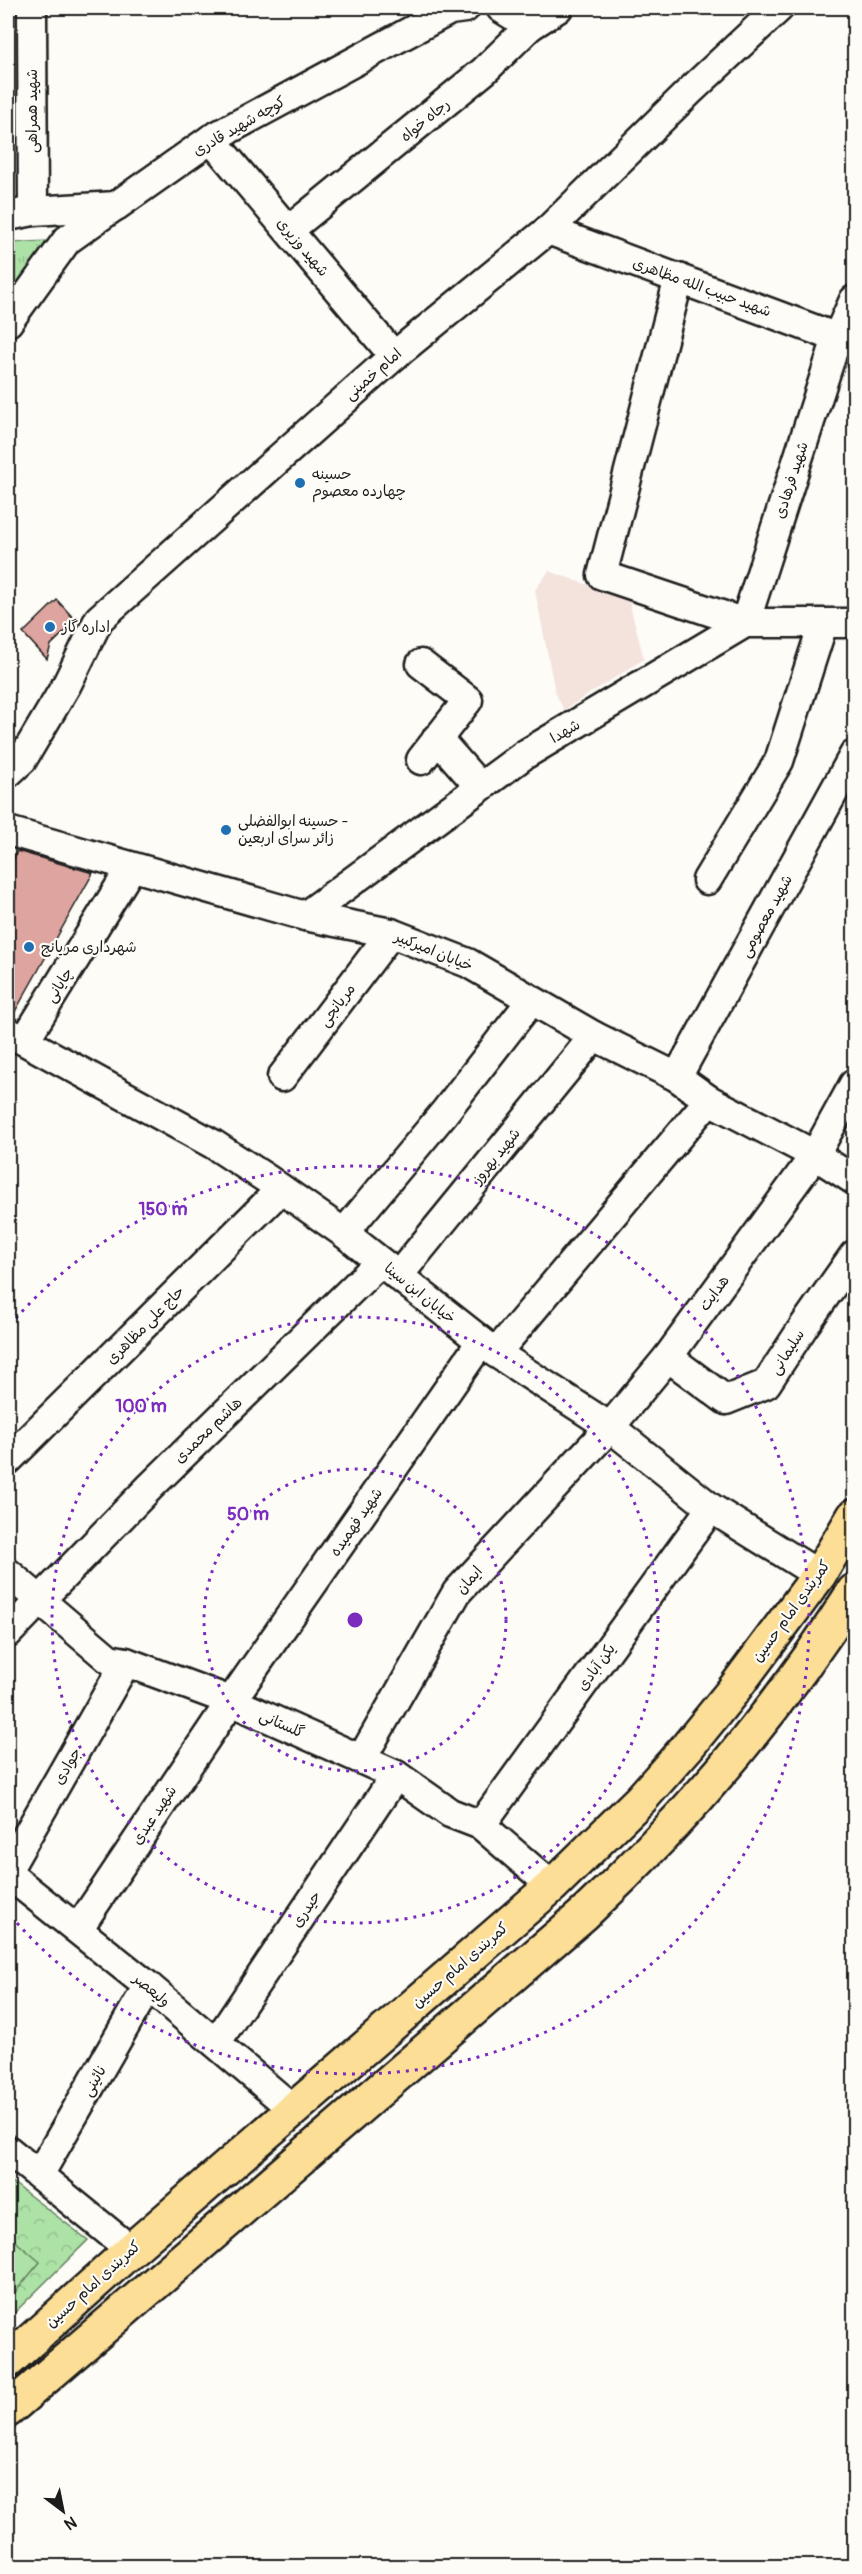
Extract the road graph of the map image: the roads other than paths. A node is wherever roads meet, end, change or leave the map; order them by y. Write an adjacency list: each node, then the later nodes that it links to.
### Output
1 (465, 8): 7 (street, کوچه شهید قادری)
2 (501, 8): 6 (street)
3 (558, 8): 6 (street, رجاه خواه)
4 (779, 8): 11 (street, امام خمینی)
5 (32, 12): 9 (street, شهید همراهی)
6 (530, 26): 10 (street, رجاه خواه)
7 (210, 139): 8 (street, کوچه شهید قادری); 10 (street, شهید وزیری)
8 (116, 206): 9 (street); 14 (street, کوچه شهید قادری)
9 (20, 214)
10 (290, 230): 16 (street, شهید وزیری)
11 (548, 230): 12 (street, شهید حبیب الله مظاهری); 16 (street, امام خمینی)
12 (680, 278): 15 (street, شهید حبیب الله مظاهری); 17 (street)
13 (855, 300): 15 (street, شهید فرهادی)
14 (8, 322)
15 (846, 341): 17 (street, شهید فرهادی)
16 (394, 356): 22 (street, امام خمینی)
17 (745, 623): 19 (street); 23 (street, شهدا)
18 (855, 623): 19 (street)
19 (823, 624): 26 (street)
20 (421, 664): 23 (street)
21 (855, 755): 33 (street, شهید معصومی)
22 (8, 773)
23 (480, 787): 27 (street, شهدا)
24 (8, 831): 25 (street, خیابان امیرکبیر)
25 (131, 868): 27 (street, خیابان امیرکبیر); 30 (street, چایانی)
26 (707, 880)
27 (305, 916): 28 (street, خیابان امیرکبیر)
28 (392, 933): 29 (street, خیابان امیرکبیر); 32 (street, مریانجی)
29 (531, 1000): 31 (street, خیابان امیرکبیر); 39 (street)
30 (16, 1036): 38 (street, خیابان ابن سینا)
31 (594, 1036): 33 (street, خیابان امیرکبیر); 41 (street, شهید بهروز)
32 (282, 1077)
33 (677, 1077): 35 (street, خیابان امیرکبیر)
34 (855, 1084): 36 (street, هدایت)
35 (708, 1100): 36 (street, خیابان امیرکبیر); 42 (street, شهید فهمیده)
36 (815, 1155): 37 (street, خیابان امیرکبیر); 43 (street, هدایت)
37 (855, 1180)
38 (281, 1189): 39 (street, خیابان ابن سینا); 45 (street, حاج علی مظاهری)
39 (344, 1233): 41 (street, خیابان ابن سینا)
40 (855, 1255): 43 (street, سلیمانی)
41 (389, 1269): 42 (street, خیابان ابن سینا); 51 (street, هاشم محمدی)
42 (488, 1348): 44 (street, خیابان ابن سینا); 54 (street, شهید فهمیده)
43 (668, 1357): 44 (street, هدایت)
44 (610, 1427): 46 (street, خیابان ابن سینا); 55 (street, ایمان)
45 (8, 1460)
46 (711, 1508): 49 (street, خیابان ابن سینا); 57 (street, یکن آبادی)
47 (855, 1516): 49 (main road, کمربندی امام حسین)
48 (8, 1574): 51 (street, گلستانی)
49 (819, 1575): 50 (main road); 60 (main road, کمربندی امام حسین)
50 (853, 1594): 69 (main road)
51 (38, 1601): 52 (street, هاشم محمدی); 53 (street, گلستانی)
52 (8, 1633)
53 (126, 1662): 54 (street, گلستانی); 58 (street, جوادی)
54 (231, 1701): 55 (street, گلستانی); 61 (street, شهید عبدی)
55 (362, 1758): 56 (street, گلستانی)
56 (396, 1775): 57 (street, گلستانی); 63 (street, حیدری)
57 (481, 1825): 60 (street, گلستانی)
58 (8, 1869)
59 (8, 1874): 61 (street, ولیعصر)
60 (552, 1886): 64 (main road, کمربندی امام حسین)
61 (78, 1929): 62 (street, ولیعصر)
62 (148, 1986): 63 (street, ولیعصر); 66 (street, نائینی)
63 (216, 2043): 64 (street, ولیعصر)
64 (294, 2110): 67 (main road, کمربندی امام حسین)
65 (8, 2150): 66 (street)
66 (39, 2175): 67 (street)
67 (131, 2250): 68 (main road, کمربندی امام حسین)
68 (8, 2361)
69 (8, 2410)

